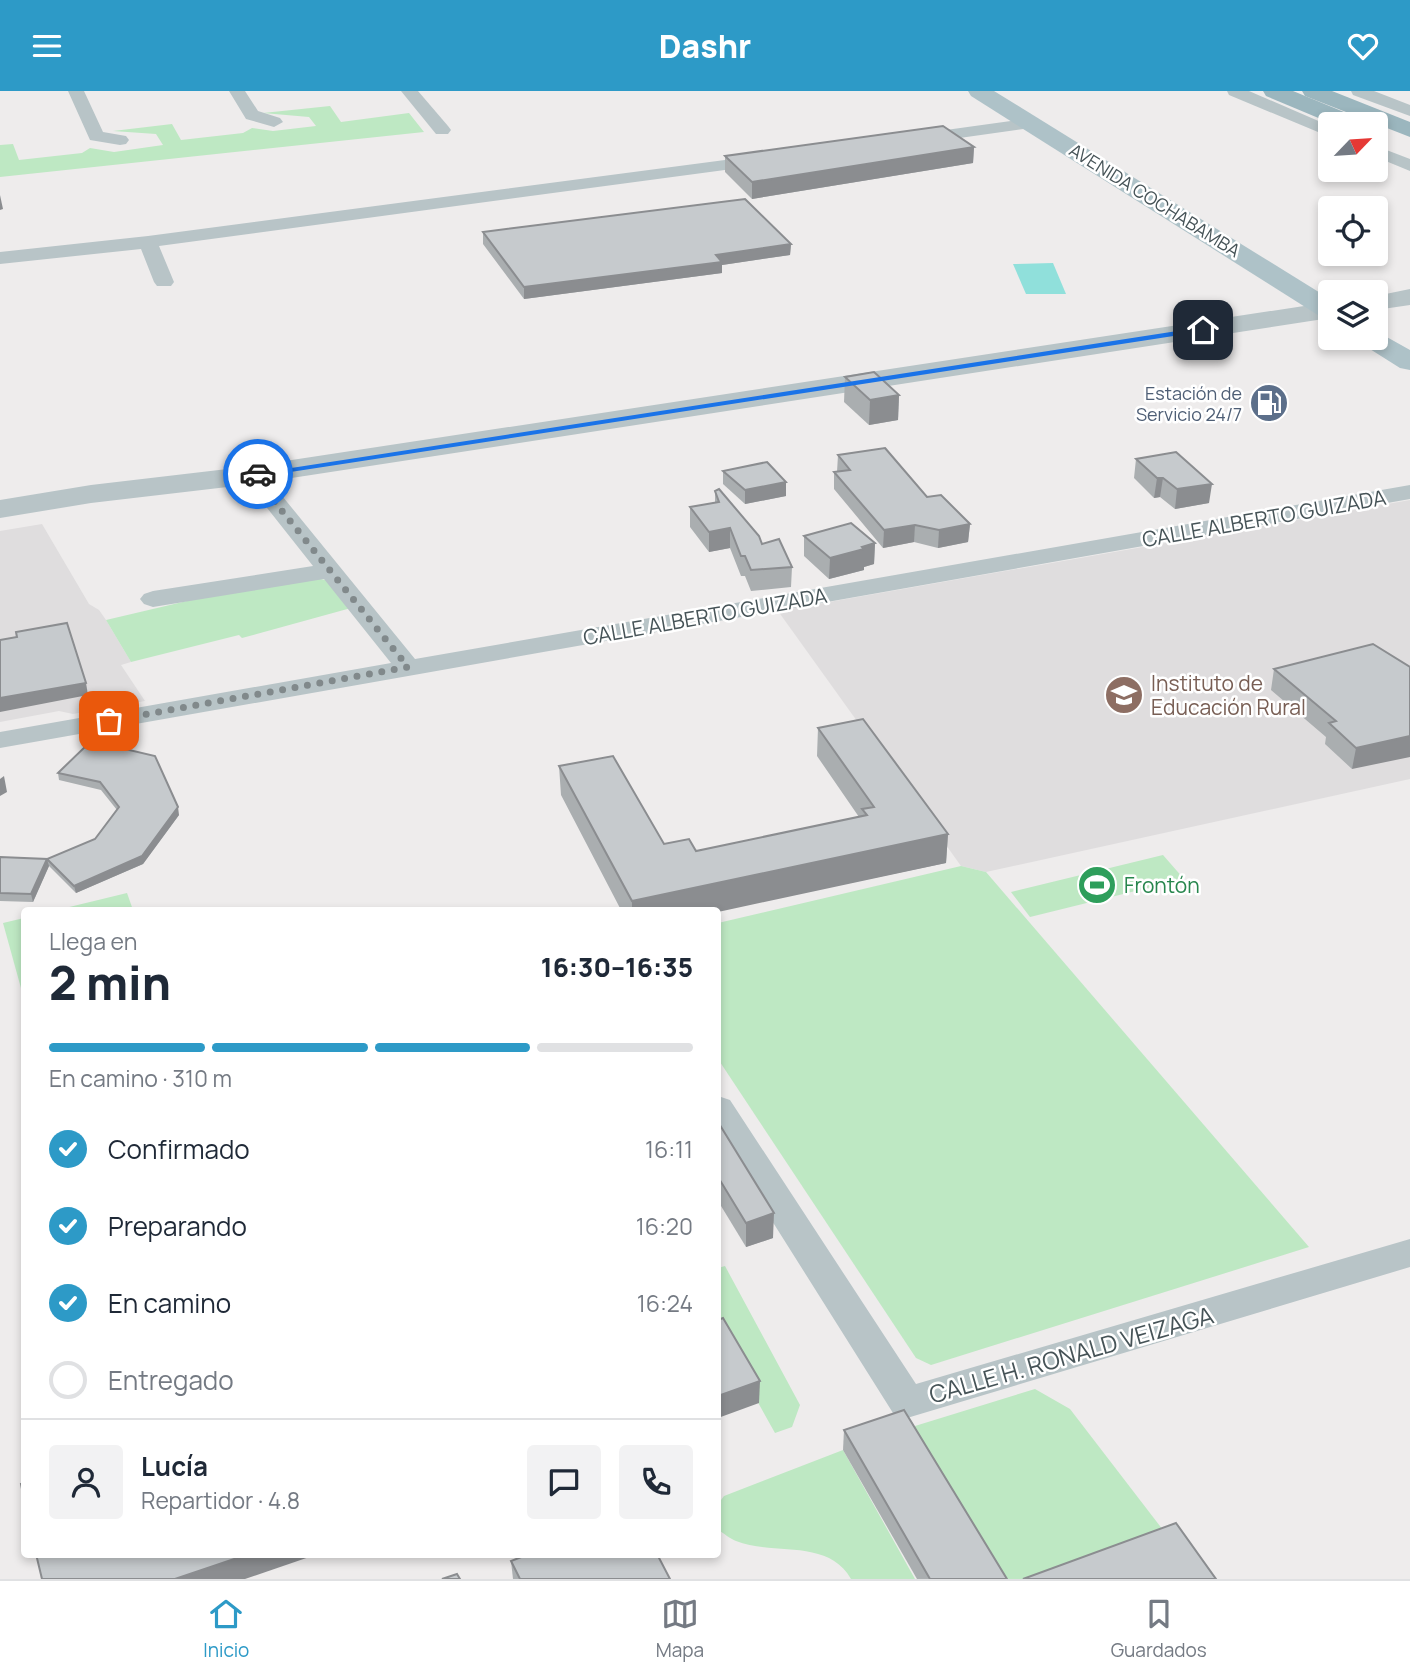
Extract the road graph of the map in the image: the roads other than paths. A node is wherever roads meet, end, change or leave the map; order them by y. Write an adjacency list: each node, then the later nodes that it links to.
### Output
1 (76, 91): 17 (street)
2 (237, 91): 12 (street)
3 (410, 91): 15 (street)
4 (979, 91): 13 (main road, AVENIDA COCHABAMBA)
5 (1010, 91): 23 (main road, AVENIDA COCHABAMBA)
6 (1235, 91): 14 (street)
7 (1273, 91): 11 (highway)
8 (1313, 91): 16 (highway)
9 (1359, 91): 10 (street)
10 (1410, 111)
11 (1324, 112)
12 (274, 122)
13 (1032, 123): 18 (street); 23 (main road, AVENIDA COCHABAMBA)
14 (1318, 127)
15 (442, 130)
16 (1410, 130)
17 (120, 140)
18 (900, 141)
19 (1388, 141): 20 (highway)
20 (1410, 151)
21 (1388, 156): 24 (street)
22 (779, 158): 25 (street)
23 (1112, 164): 27 (main road, AVENIDA COCHABAMBA); 31 (main road, AVENIDA COCHABAMBA)
24 (1410, 166)
25 (148, 242): 26 (street); 28 (street)
26 (0, 258)
27 (1318, 281)
28 (164, 282)
29 (1410, 297): 30 (street)
30 (1388, 301)
31 (1318, 303)
32 (1318, 313): 37 (street)
33 (1388, 323): 34 (main road)
34 (1410, 337)
35 (1388, 348): 36 (main road)
36 (1410, 362)
37 (253, 475): 39 (street); 40 (street); 41 (street)
38 (1410, 492): 43 (street, CALLE ALBERTO GUIZADA)
39 (0, 509)
40 (0, 525)
41 (330, 571): 42 (street); 43 (street)
42 (153, 599)
43 (408, 667): 44 (street, CALLE ALBERTO GUIZADA)
44 (0, 740)
45 (721, 1113): 46 (street, CALLE H. RONALD VEIZAGA)
46 (1410, 1253)

